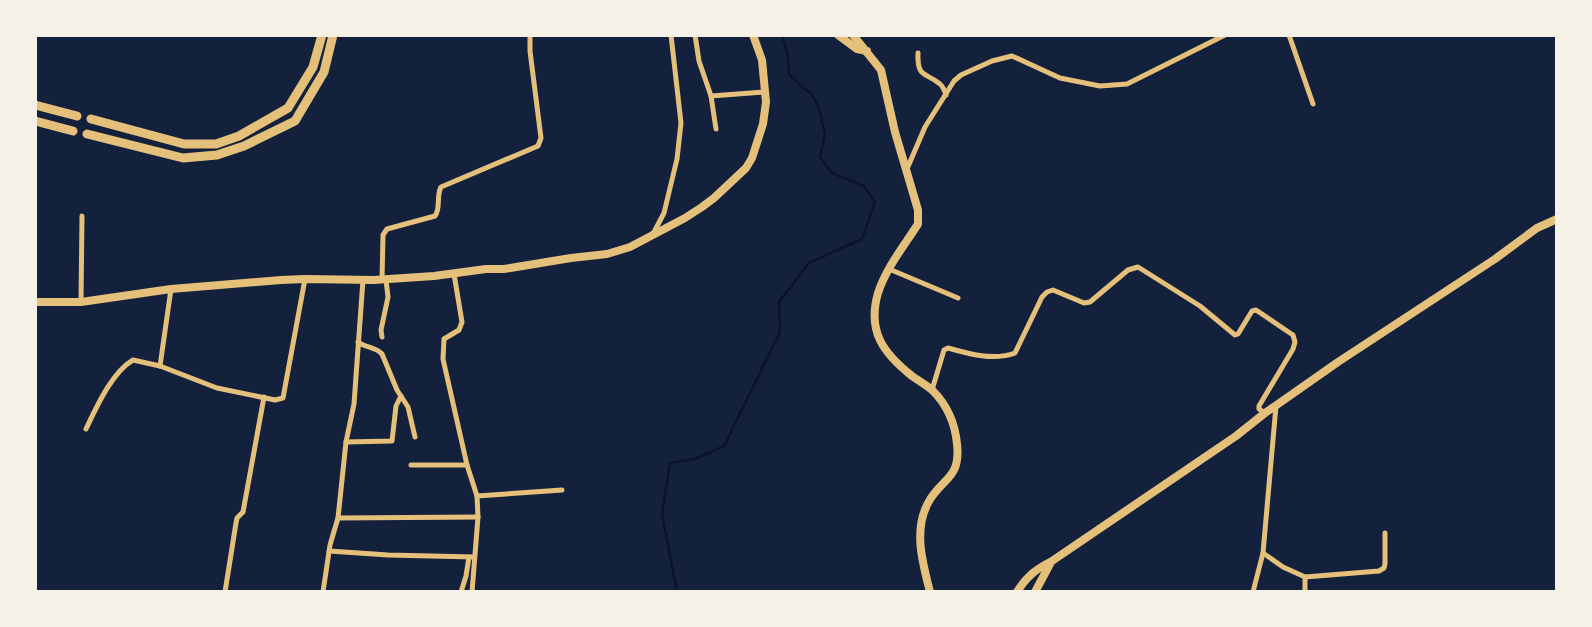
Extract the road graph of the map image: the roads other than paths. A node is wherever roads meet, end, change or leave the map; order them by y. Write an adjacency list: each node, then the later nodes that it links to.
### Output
1 (322, 35): 19 (highway)
2 (333, 35): 23 (highway)
3 (530, 35): 32 (street)
4 (671, 35): 27 (street)
5 (695, 35): 15 (street)
6 (753, 35): 13 (main road)
7 (838, 35): 11 (main road)
8 (853, 35): 11 (main road)
9 (1225, 35): 14 (street)
10 (1289, 35): 16 (street)
11 (867, 51): 24 (main road)
12 (918, 53): 14 (street)
13 (765, 92): 15 (street); 27 (main road)
14 (946, 95): 24 (street)
15 (711, 96): 21 (street)
16 (1313, 104)
17 (35, 105): 18 (highway)
18 (77, 116)
19 (91, 119)
20 (35, 121): 22 (highway)
21 (716, 129)
22 (73, 131)
23 (87, 134)
24 (905, 172): 28 (main road)
25 (82, 216): 36 (street)
26 (1557, 219): 43 (main road)
27 (653, 234): 29 (main road)
28 (889, 269): 34 (street); 40 (main road)
29 (454, 274): 32 (main road); 49 (street)
30 (305, 279): 31 (main road); 33 (main road); 42 (street)
31 (363, 280): 32 (main road); 38 (street)
32 (384, 280): 37 (street)
33 (171, 289): 36 (main road); 39 (street)
34 (958, 298)
35 (35, 302): 36 (main road)
36 (81, 302)
37 (382, 337)
38 (358, 342): 41 (street); 47 (street)
39 (160, 366): 42 (street); 45 (street)
40 (932, 390): 44 (street); 65 (main road)
41 (401, 396): 46 (street); 47 (street)
42 (264, 397): 62 (street)
43 (1276, 405): 44 (main road); 56 (street)
44 (1265, 413): 58 (main road)
45 (86, 429)
46 (415, 437)
47 (346, 442): 53 (street)
48 (411, 465): 49 (street)
49 (467, 465): 51 (street)
50 (562, 490): 51 (street)
51 (477, 496): 52 (street)
52 (478, 517): 53 (street); 57 (street)
53 (338, 518): 55 (street)
54 (1385, 533): 60 (street)
55 (329, 551): 57 (street); 63 (street)
56 (1263, 553): 60 (street); 68 (street)
57 (471, 557): 59 (street); 61 (street)
58 (1052, 561): 66 (main road); 67 (main road)
59 (466, 576): 61 (street); 64 (street)
60 (1305, 577): 69 (street)
61 (472, 590)
62 (225, 592)
63 (323, 592)
64 (461, 592)
65 (930, 592)
66 (1017, 592)
67 (1035, 592)
68 (1254, 592)
69 (1305, 592)

